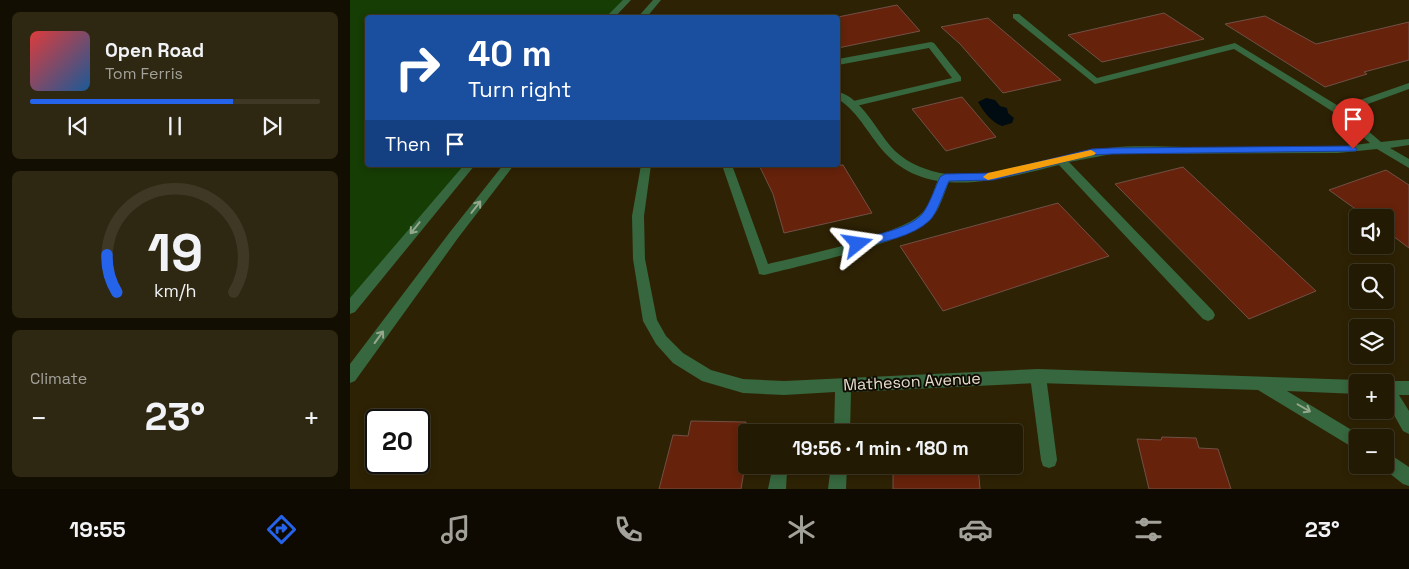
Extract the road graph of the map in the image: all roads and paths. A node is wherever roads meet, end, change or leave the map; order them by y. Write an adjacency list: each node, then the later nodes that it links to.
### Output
1 (627, 0): 3 (street)
2 (656, 0): 4 (street)
3 (612, 15)
4 (644, 15)
5 (1016, 16): 10 (street)
6 (840, 62): 9 (street)
7 (1409, 86): 10 (street)
8 (840, 96): 9 (street)
9 (852, 104): 19 (street)
10 (1339, 111): 12 (street)
11 (1409, 142): 12 (street)
12 (1381, 146): 13 (street); 14 (street)
13 (1060, 160): 19 (street); 21 (street)
14 (1409, 164)
15 (468, 167): 20 (street, one-way to 20)
16 (507, 167): 22 (street, one-way to 16)
17 (646, 167): 25 (street, Matheson Avenue)
18 (728, 167): 19 (street)
19 (945, 177)
20 (350, 308)
21 (1208, 315)
22 (350, 376)
23 (1038, 376): 24 (street, Matheson Avenue); 25 (street, Matheson Avenue); 33 (street)
24 (1262, 384): 26 (street, Matheson Avenue); 32 (street, one-way to 32)
25 (843, 386): 30 (street)
26 (1349, 387)
27 (1394, 388): 28 (street)
28 (1409, 388)
29 (1394, 401): 31 (street)
30 (842, 424)
31 (1409, 426)
32 (1349, 436)
33 (1049, 460)
34 (1394, 466): 37 (street)
35 (779, 474): 38 (street)
36 (838, 474): 39 (street)
37 (1409, 478)
38 (777, 489)
39 (837, 489)

